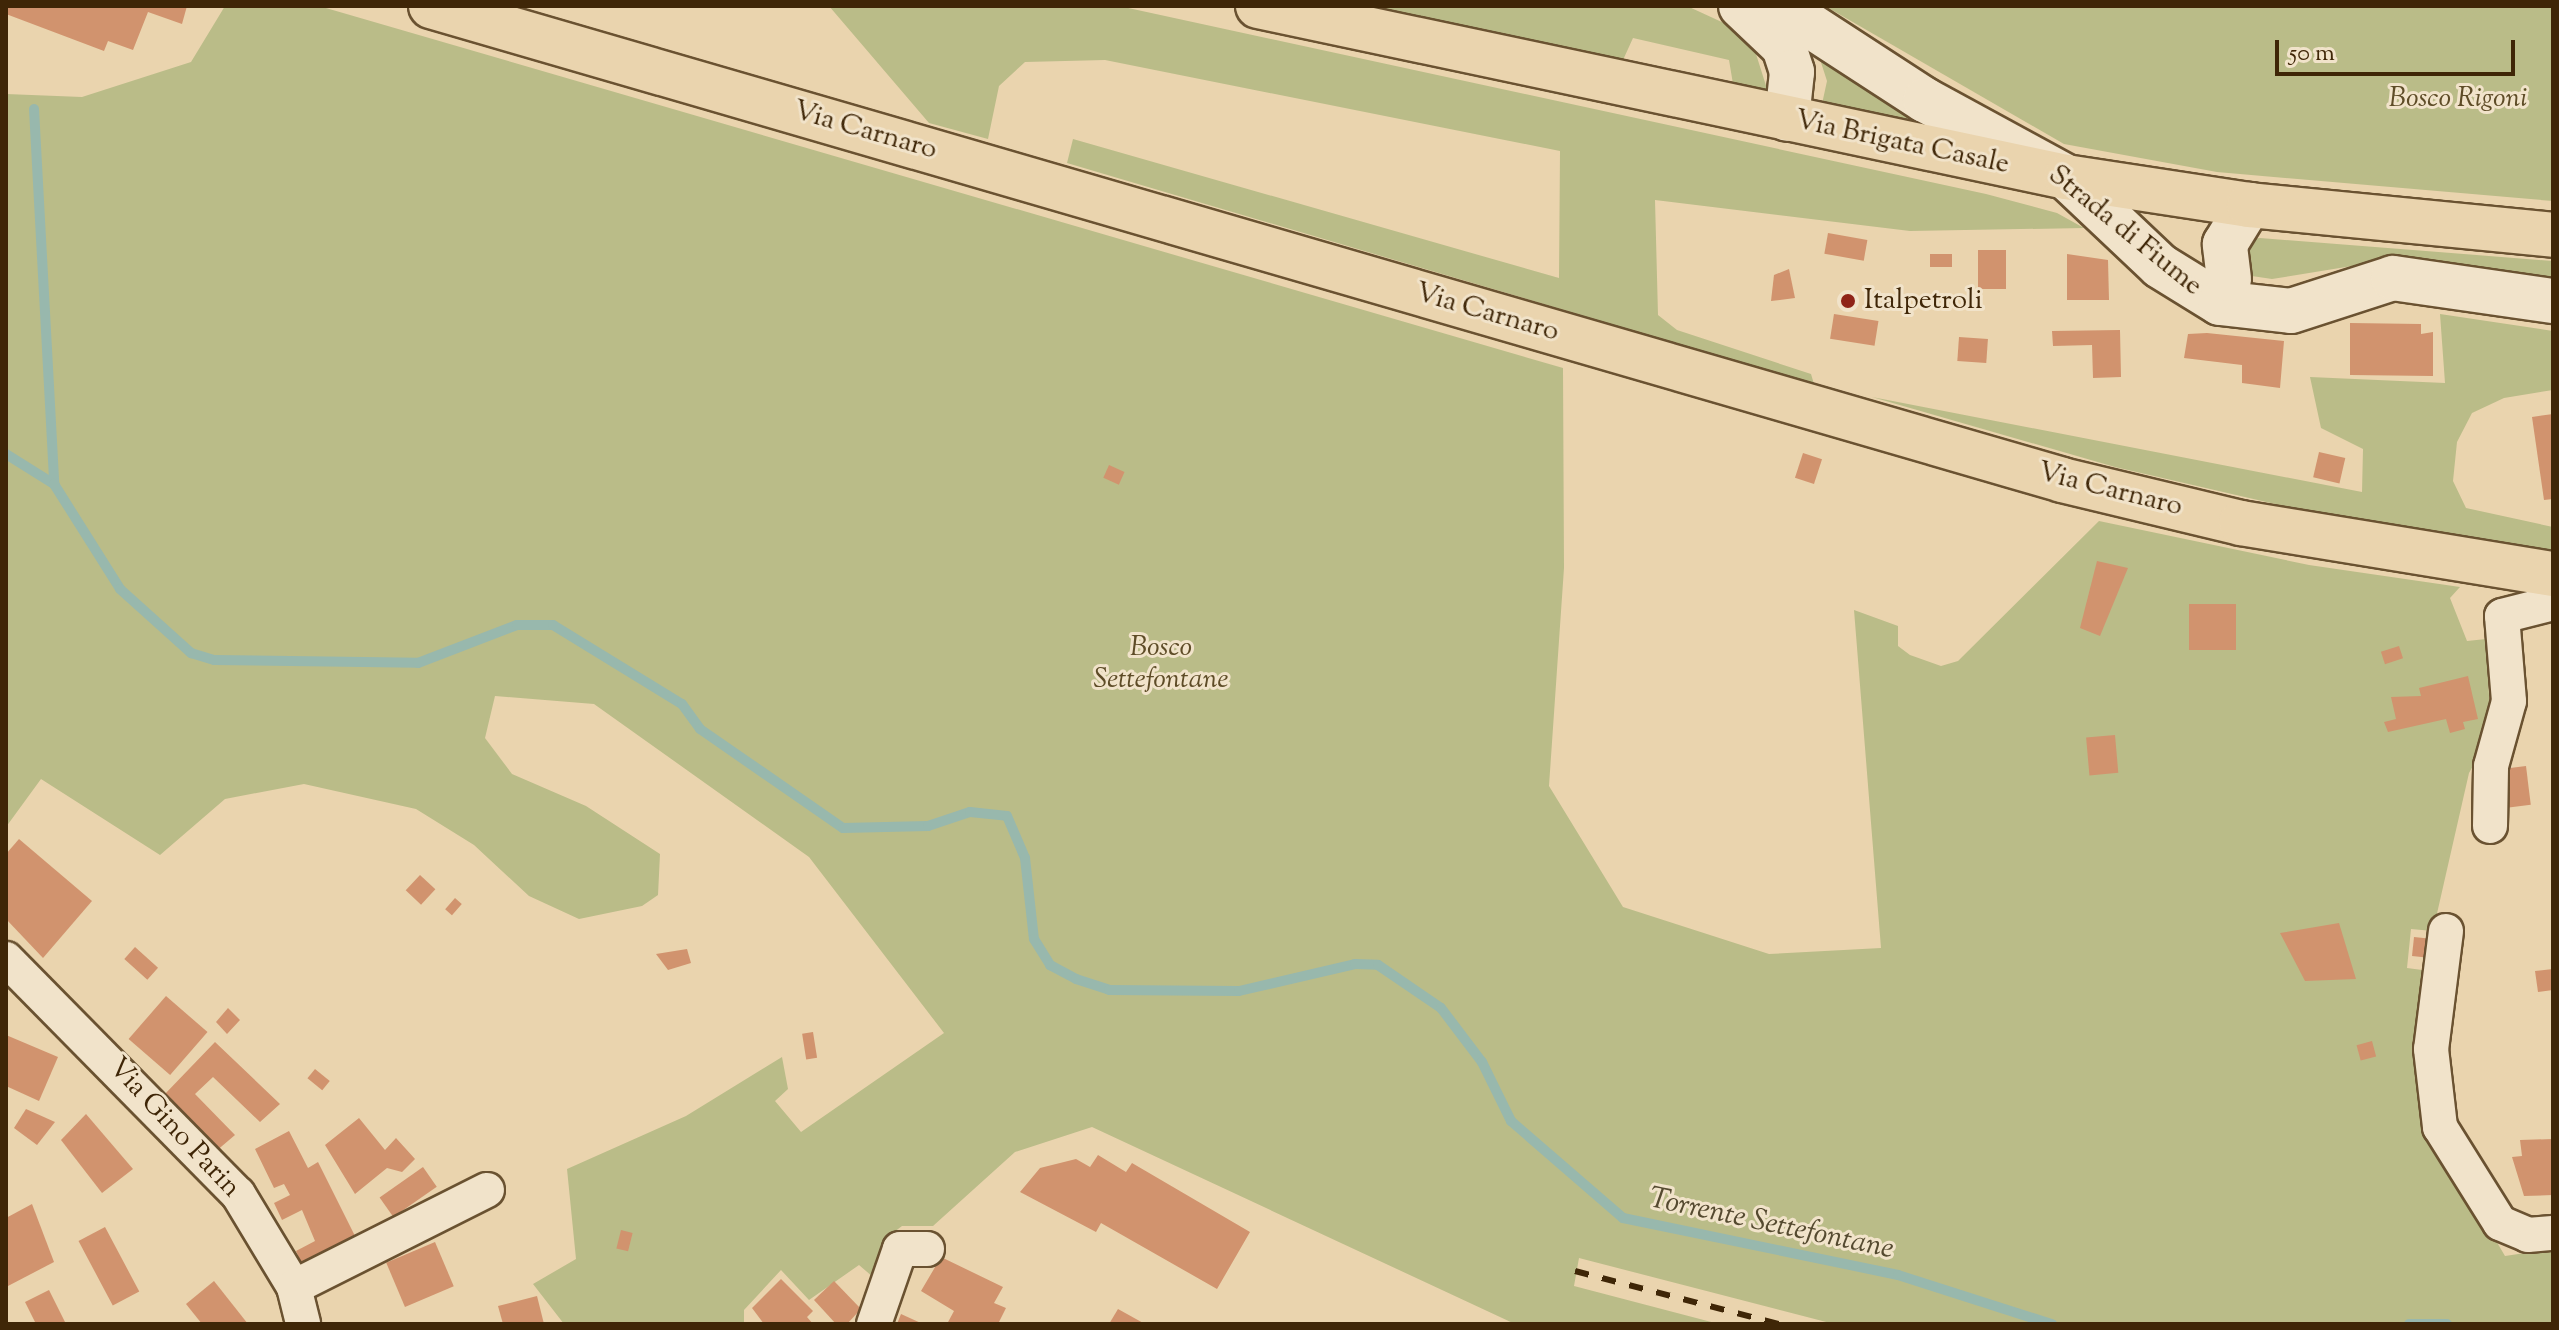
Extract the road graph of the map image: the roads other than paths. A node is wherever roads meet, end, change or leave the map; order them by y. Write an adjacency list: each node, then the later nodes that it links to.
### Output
1 (431, 6): 12 (main road, Via Carnaro)
2 (1258, 6): 5 (main road, Via Brigata Casale)
3 (1741, 6): 5 (main road)
4 (1780, 6): 6 (main road, Strada di Fiume)
5 (1787, 119): 6 (main road, Via Brigata Casale)
6 (2066, 177): 7 (main road, Via Brigata Casale); 9 (main road); 10 (main road, Strada di Fiume)
7 (2249, 205): 8 (main road, Via Brigata Casale); 9 (main road)
8 (2553, 235)
9 (2229, 279): 10 (main road)
10 (2368, 280): 11 (main road, Strada di Fiume)
11 (2553, 301)
12 (2553, 574)
13 (2553, 603): 14 (street)
14 (2490, 826)
15 (2446, 931): 18 (street)
16 (6, 959): 20 (street, Via Gino Parin)
17 (487, 1190): 20 (street)
18 (2553, 1233)
19 (927, 1249): 22 (street)
20 (294, 1287): 21 (street, Via Gino Parin)
21 (303, 1324)
22 (874, 1324)

